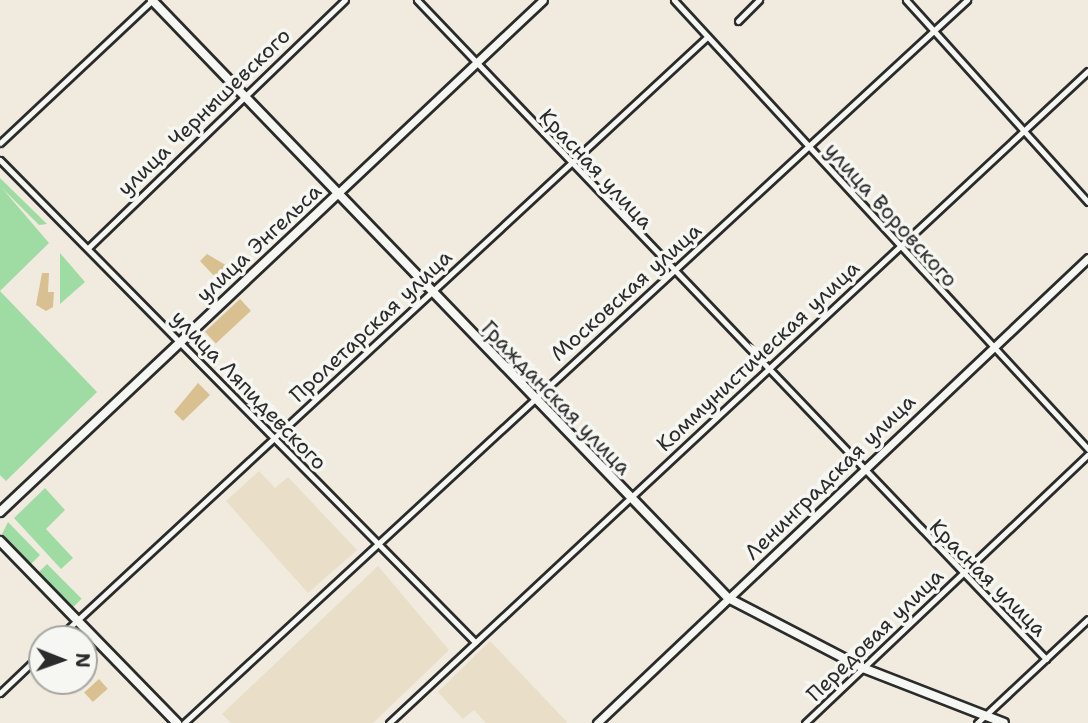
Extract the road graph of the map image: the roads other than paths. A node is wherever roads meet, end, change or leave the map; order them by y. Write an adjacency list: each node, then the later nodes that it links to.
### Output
1 (151, 0): 14 (main road, Гражданская улица); 16 (street)
2 (345, 0): 14 (street, улица Чернышевского)
3 (418, 0): 12 (street, Красная улица)
4 (543, 0): 12 (street, улица Энгельса)
5 (674, 0): 11 (street, улица Воровского)
6 (758, 0): 9 (street)
7 (906, 0): 10 (street)
8 (967, 0): 10 (street, Московская улица)
9 (738, 21)
10 (935, 31): 15 (street); 17 (street, Московская улица)
11 (707, 37): 17 (street, улица Воровского); 19 (street, Пролетарская улица)
12 (476, 62): 19 (street, Красная улица); 20 (street, улица Энгельса)
13 (1088, 71): 15 (street, Коммунистическая улица)
14 (241, 97): 20 (main road, Гражданская улица); 23 (street, улица Чернышевского)
15 (1022, 132): 21 (street); 22 (street, Коммунистическая улица)
16 (0, 143)
17 (808, 147): 22 (street, улица Воровского); 25 (street, Московская улица)
18 (0, 160): 23 (street, улица Ляпидевского)
19 (568, 164): 25 (street, Красная улица); 26 (street, Пролетарская улица)
20 (336, 195): 26 (main road, Гражданская улица); 27 (main road, улица Энгельса)
21 (1088, 202)
22 (897, 246): 28 (street, улица Воровского); 29 (street, Коммунистическая улица)
23 (88, 248): 27 (street, улица Ляпидевского)
24 (1088, 258): 28 (street, Ленинградская улица)
25 (673, 272): 29 (street, Красная улица); 30 (street, Московская улица)
26 (430, 293): 30 (main road, Гражданская улица); 31 (street, Пролетарская улица)
27 (180, 341): 31 (street, улица Ляпидевского); 35 (main road, улица Энгельса)
28 (991, 348): 32 (street, улица Воровского); 33 (street, Ленинградская улица)
29 (767, 370): 33 (street, Красная улица); 34 (street, Коммунистическая улица)
30 (532, 398): 34 (main road, Гражданская улица); 37 (street, Московская улица)
31 (273, 437): 37 (street, улица Ляпидевского); 41 (street, Пролетарская улица)
32 (1088, 451): 38 (street, Передовая улица)
33 (862, 471): 38 (street, Красная улица); 39 (street, Ленинградская улица)
34 (628, 499): 39 (main road, Гражданская улица); 43 (street, Коммунистическая улица)
35 (0, 512)
36 (0, 541): 41 (main road)
37 (375, 543): 43 (street, улица Ляпидевского); 49 (street, Московская улица)
38 (961, 574): 44 (street, Красная улица); 46 (street, Передовая улица)
39 (728, 598): 46 (main road, Гражданская улица); 51 (street, Ленинградская улица)
40 (1088, 618): 44 (street)
41 (76, 621): 42 (street, Пролетарская улица); 49 (main road)
42 (72, 625)
43 (475, 642): 50 (street, Коммунистическая улица)
44 (1046, 659): 48 (street)
45 (28, 666): 47 (street)
46 (863, 668): 48 (main road, Гражданская улица); 52 (street, Передовая улица)
47 (0, 693)
48 (985, 716): 53 (street); 54 (main road, Гражданская улица)
49 (178, 723)
50 (389, 723)
51 (597, 723)
52 (805, 723)
53 (978, 723)
54 (1004, 723)

